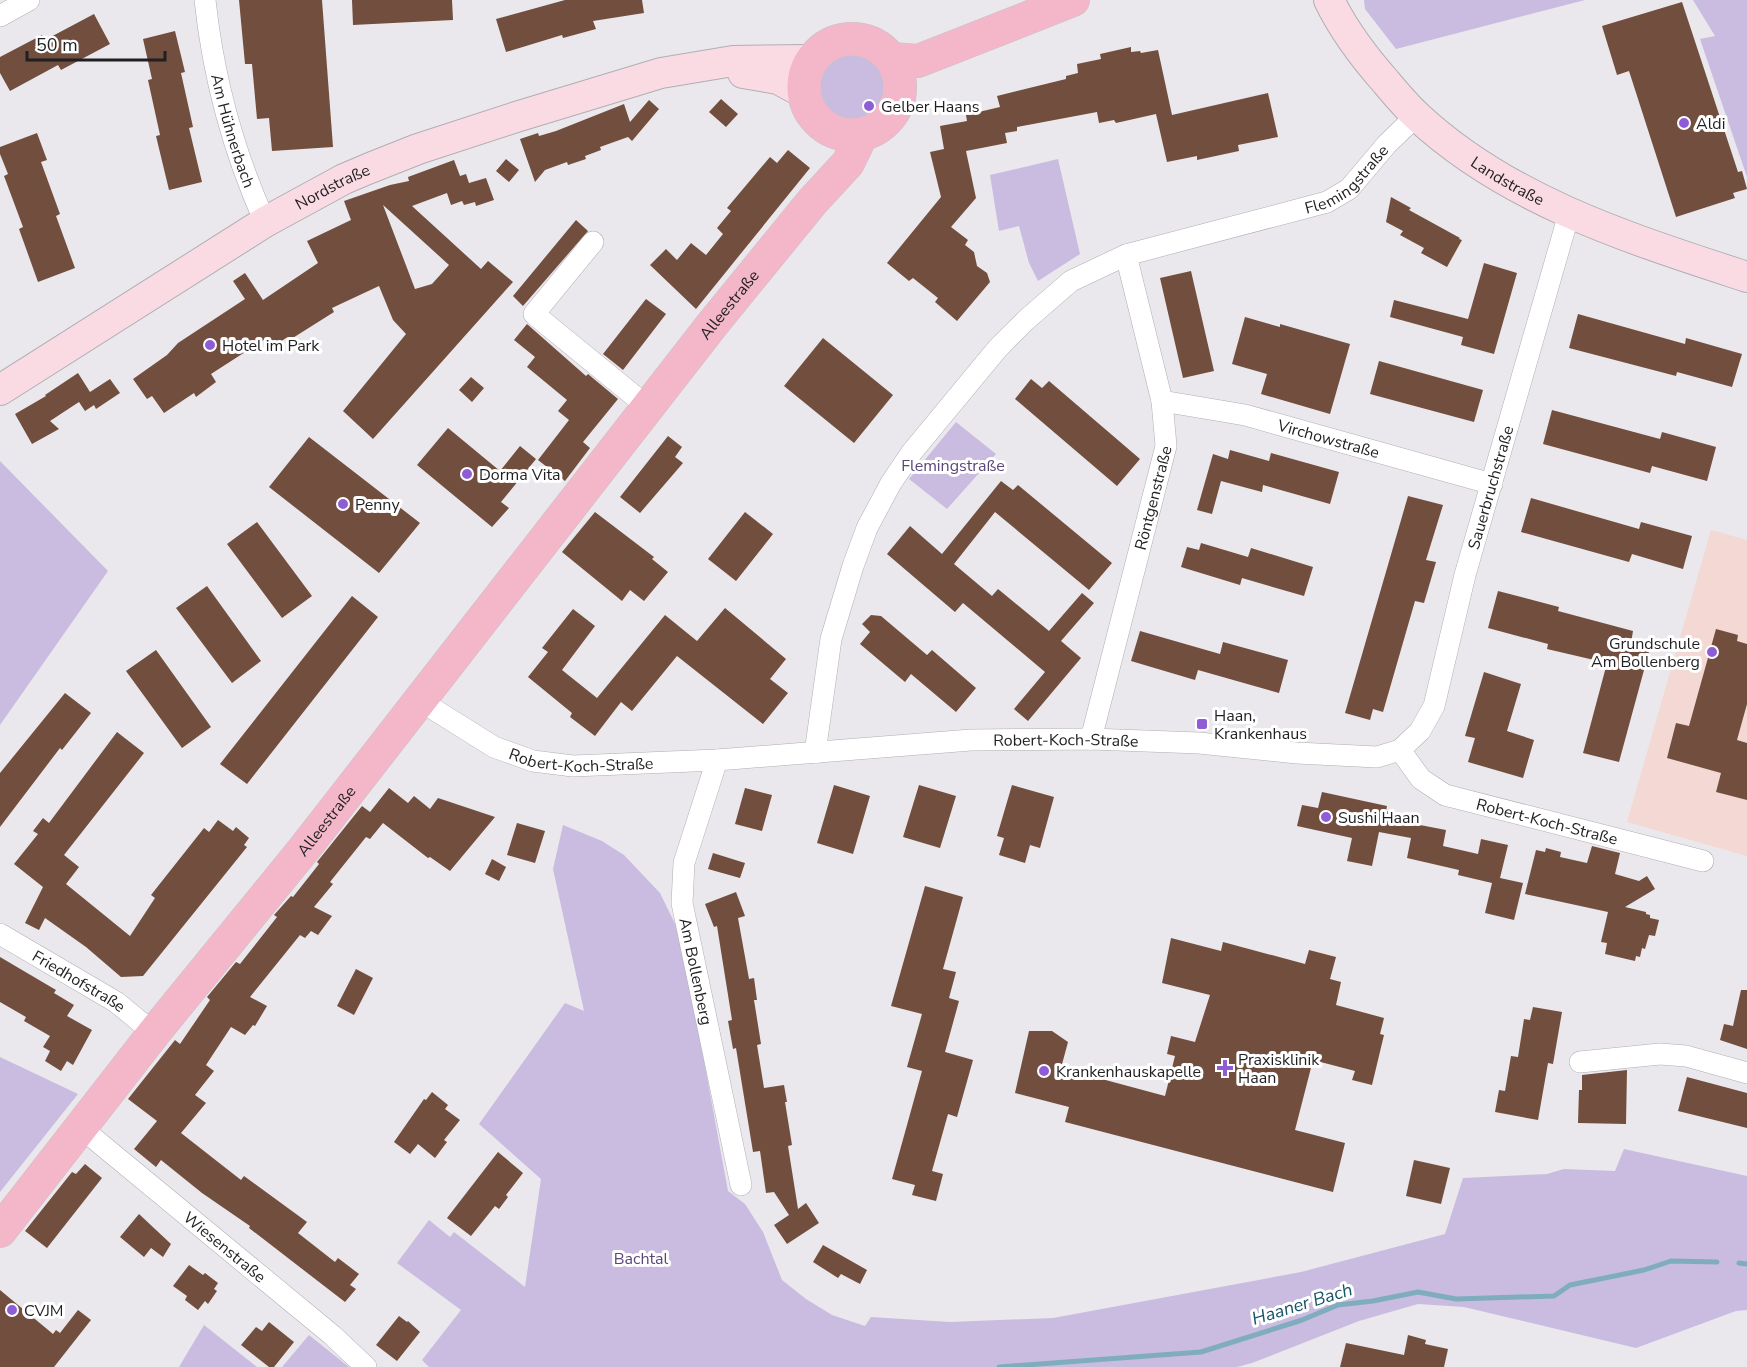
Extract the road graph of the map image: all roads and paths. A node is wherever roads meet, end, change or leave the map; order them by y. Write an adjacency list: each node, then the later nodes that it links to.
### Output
1 (29, 0): 5 (street)
2 (205, 0): 17 (street, Am Hühnerbach)
3 (1073, 0): 6 (main road)
4 (1329, 0): 12 (street, Landstraße)
5 (0, 16)
6 (978, 39): 7 (main road); 11 (main road)
7 (892, 59): 8 (main road); 11 (main road)
8 (810, 60): 9 (street, Nordstraße); 10 (main road)
9 (701, 66): 10 (street, Nordstraße); 17 (street, Nordstraße)
10 (804, 93): 13 (main road)
11 (900, 99): 14 (main road)
12 (1416, 116): 16 (street, Landstraße); 19 (street, Flemingstraße)
13 (826, 127): 14 (main road); 15 (main road, Alleestraße)
14 (861, 136): 15 (main road, Alleestraße)
15 (812, 202): 23 (main road, Alleestraße)
16 (1569, 214): 20 (street, Landstraße); 24 (street, Sauerbruchstraße)
17 (265, 222): 21 (street, Nordstraße)
18 (593, 242): 23 (street)
19 (1126, 255): 22 (street, Röntgenstraße); 28 (street, Flemingstraße)
20 (1747, 277)
21 (0, 390)
22 (1162, 401): 24 (street, Virchowstraße); 26 (street, Röntgenstraße)
23 (649, 408): 25 (main road, Alleestraße)
24 (1492, 484): 27 (street, Sauerbruchstraße)
25 (419, 700): 29 (street, Robert-Koch-Straße); 32 (main road, Alleestraße)
26 (1091, 739): 27 (street, Robert-Koch-Straße); 28 (street, Robert-Koch-Straße)
27 (1400, 750): 30 (street, Robert-Koch-Straße)
28 (815, 753): 29 (street, Robert-Koch-Straße)
29 (717, 760): 36 (street, Am Bollenberg)
30 (1703, 861)
31 (0, 934): 32 (street, Friedhofstraße)
32 (154, 1033): 35 (main road, Alleestraße)
33 (1580, 1062): 34 (street)
34 (1747, 1073)
35 (80, 1127): 37 (main road, Alleestraße); 38 (street, Wiesenstraße)
36 (741, 1185)
37 (0, 1231)
38 (366, 1367)

